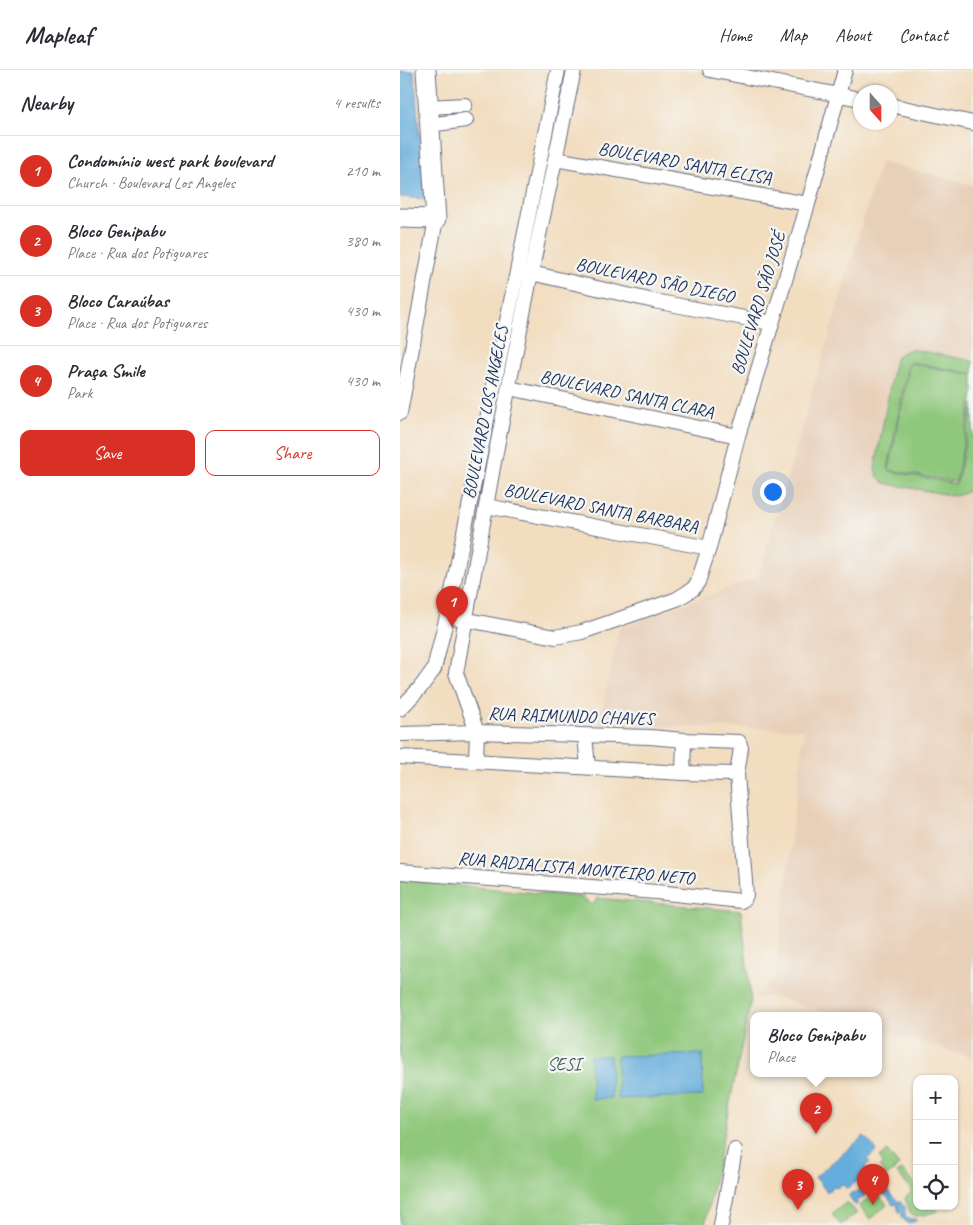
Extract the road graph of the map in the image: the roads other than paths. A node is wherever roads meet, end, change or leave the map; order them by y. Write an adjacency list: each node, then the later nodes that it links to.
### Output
1 (426, 70): 10 (main road)
2 (710, 70): 6 (street)
3 (845, 70): 6 (street, BOULEVARD SÃO JOSÉ)
4 (558, 73): 5 (street); 12 (street, BOULEVARD LOS ANGELES)
5 (573, 74): 14 (street, BOULEVARD LOS ANGELES)
6 (839, 94): 7 (street); 16 (street, BOULEVARD SÃO JOSÉ)
7 (853, 97)
8 (465, 105): 10 (street)
9 (898, 107): 13 (street)
10 (428, 116): 11 (street); 18 (main road)
11 (466, 120)
12 (547, 121): 14 (street); 21 (street, BOULEVARD LOS ANGELES)
13 (973, 123)
14 (562, 124): 15 (street, BOULEVARD LOS ANGELES)
15 (555, 159): 16 (street, BOULEVARD SANTA ELISA); 19 (street, BOULEVARD LOS ANGELES)
16 (808, 204): 22 (street, BOULEVARD SÃO JOSÉ)
17 (400, 218): 18 (main road)
18 (436, 219): 26 (street)
19 (531, 273): 20 (street, BOULEVARD LOS ANGELES); 22 (street, BOULEVARD SÃO DIEGO)
20 (525, 308): 21 (street); 24 (street, BOULEVARD LOS ANGELES)
21 (509, 309): 23 (street, BOULEVARD LOS ANGELES)
22 (771, 323): 27 (street, BOULEVARD SÃO JOSÉ)
23 (501, 350): 24 (street); 30 (street, BOULEVARD LOS ANGELES)
24 (516, 352): 25 (street, BOULEVARD LOS ANGELES)
25 (509, 388): 27 (street, BOULEVARD SANTA CLARA); 28 (street, BOULEVARD LOS ANGELES)
26 (400, 413)
27 (738, 436): 29 (street, BOULEVARD SÃO JOSÉ)
28 (486, 506): 29 (street, BOULEVARD SANTA BARBARA); 31 (street, BOULEVARD LOS ANGELES)
29 (709, 548): 31 (street, BOULEVARD SÃO JOSÉ)
30 (447, 616): 31 (street, BOULEVARD SÃO JOSÉ); 32 (street, BOULEVARD LOS ANGELES)
31 (465, 620): 33 (street, BOULEVARD LOS ANGELES)
32 (434, 669): 33 (street); 34 (street, BOULEVARD LOS ANGELES)
33 (456, 673): 35 (street)
34 (400, 709)
35 (478, 732): 36 (street, RUA RAIMUNDO CHAVES); 37 (street, RUA RAIMUNDO CHAVES); 40 (street)
36 (400, 734)
37 (585, 736): 38 (street, RUA RAIMUNDO CHAVES); 41 (street)
38 (684, 740): 42 (street); 43 (street, RUA RAIMUNDO CHAVES)
39 (400, 757): 40 (street)
40 (476, 760): 41 (street)
41 (588, 766): 42 (street)
42 (683, 773): 43 (street)
43 (738, 774): 44 (street, RUA RADIALISTA MONTEIRO NETO)
44 (400, 872)
45 (735, 1150): 46 (street)
46 (720, 1225)

